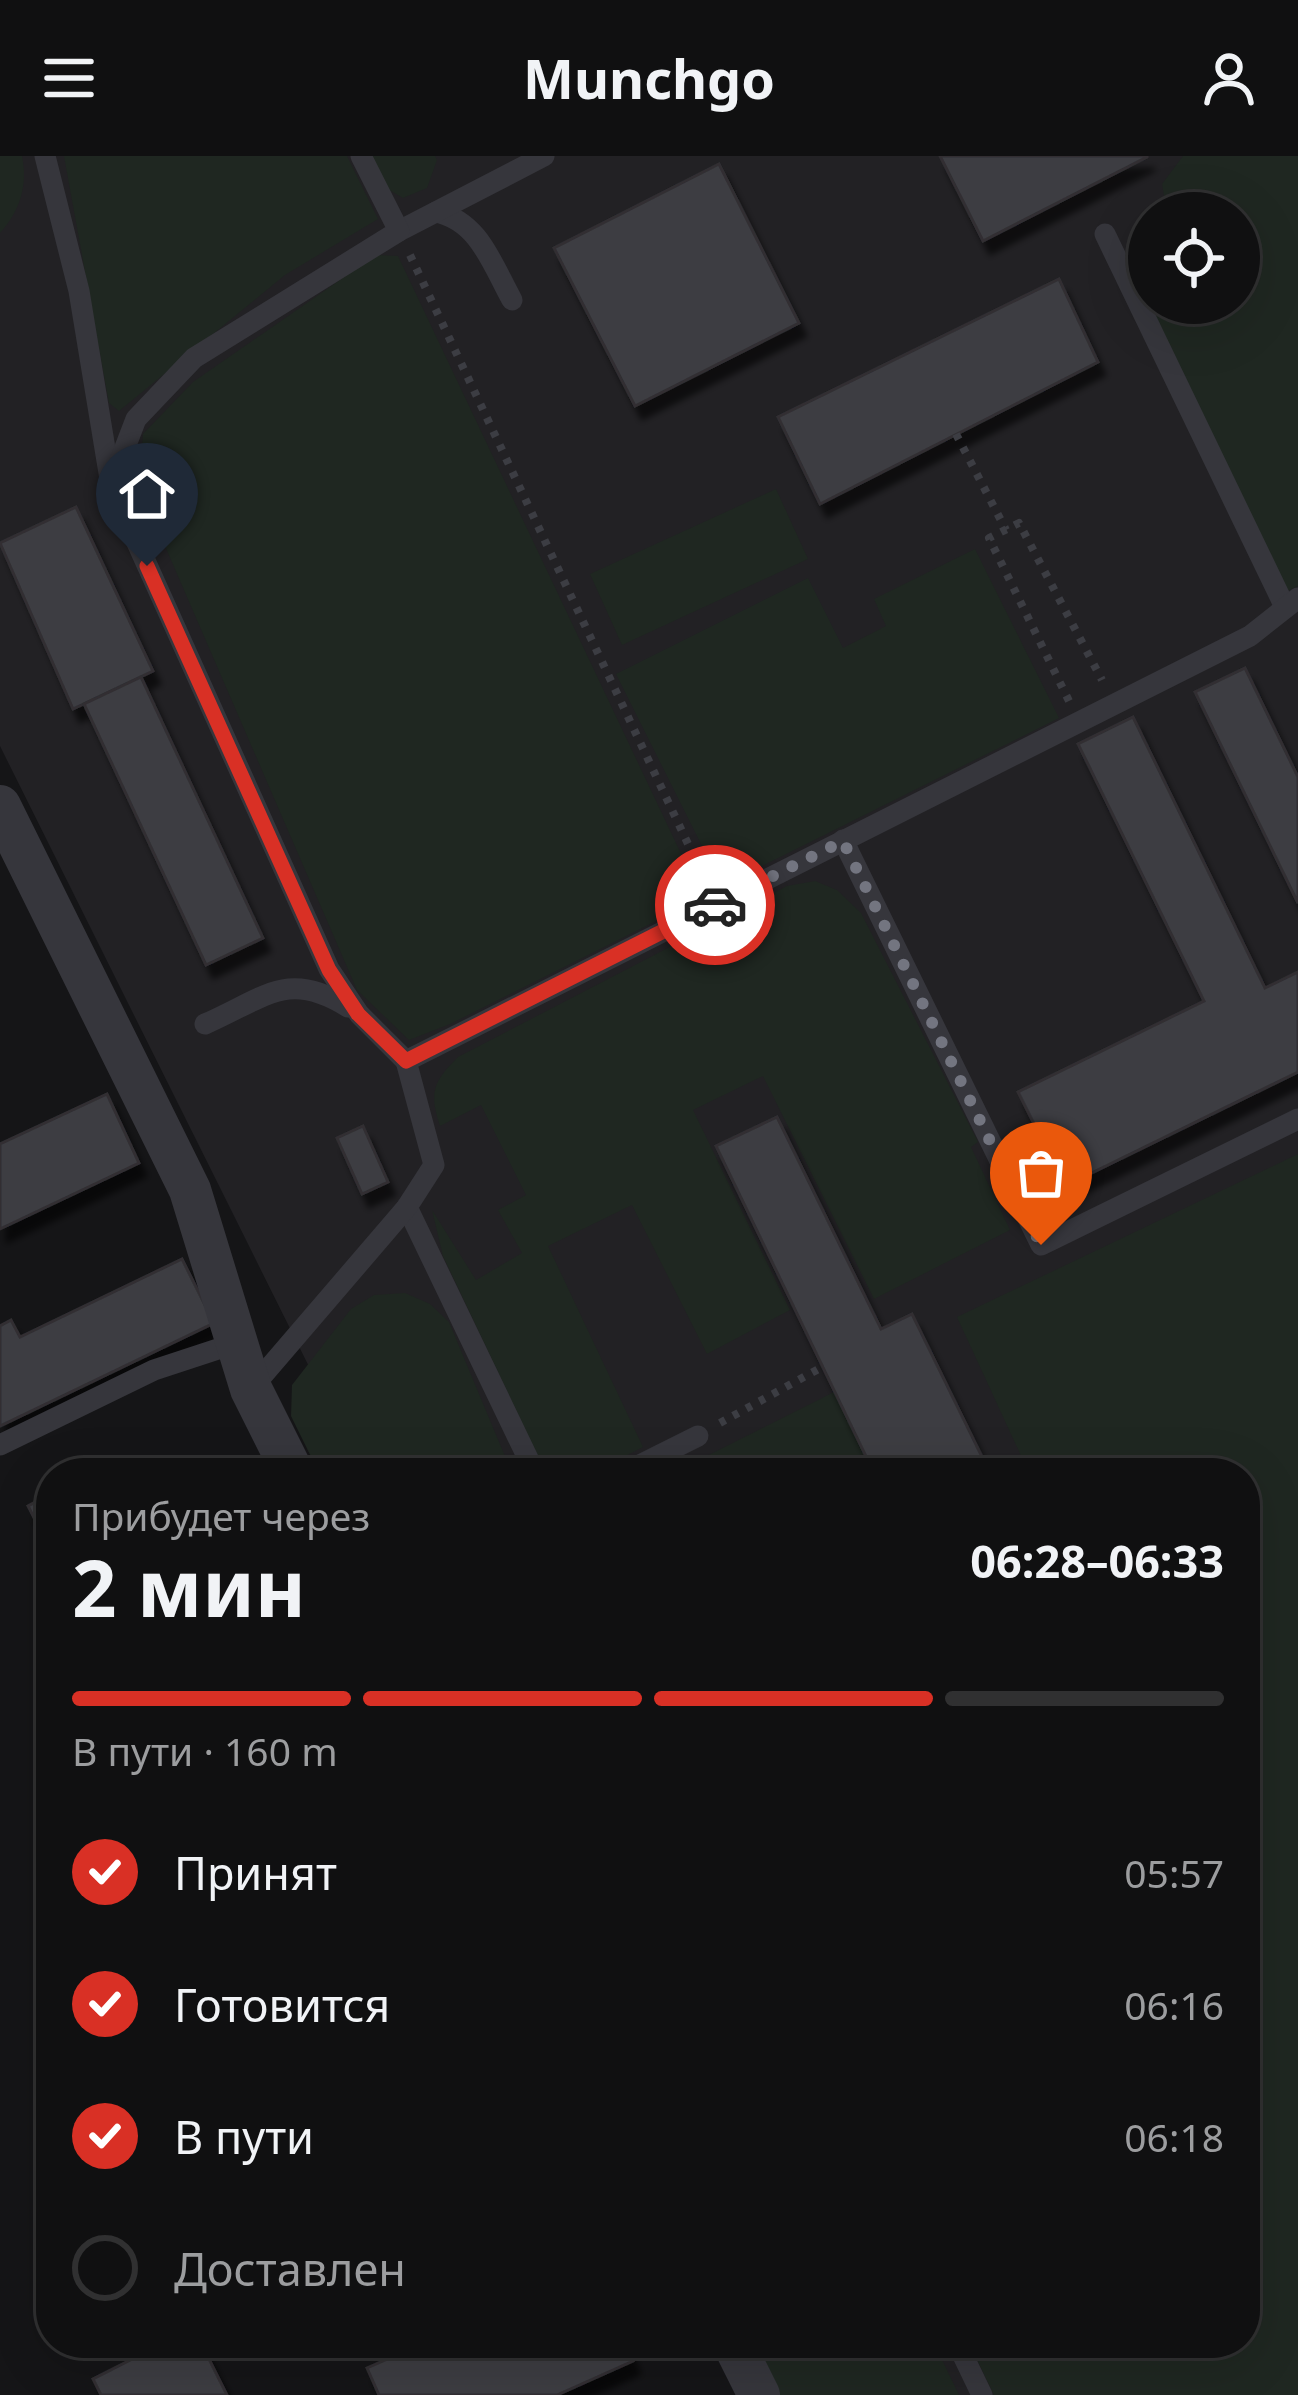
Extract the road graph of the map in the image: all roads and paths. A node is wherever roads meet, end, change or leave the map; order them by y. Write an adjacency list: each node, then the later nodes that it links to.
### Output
1 (44, 156): 9 (lane)
2 (361, 156): 5 (lane)
3 (544, 156): 4 (lane)
4 (435, 212): 5 (lane); 7 (lane)
5 (399, 231): 9 (lane); 16 (path)
6 (1105, 233): 11 (lane)
7 (512, 300)
8 (956, 434): 10 (path)
9 (111, 485): 17 (lane)
10 (1006, 530): 12 (path); 13 (path)
11 (1291, 601): 12 (lane)
12 (1114, 703): 13 (lane)
13 (1079, 722): 15 (lane)
14 (0, 806): 23 (street)
15 (843, 841): 16 (lane); 20 (lane)
16 (716, 904): 19 (lane)
17 (358, 1014): 18 (lane); 19 (lane)
18 (205, 1024)
19 (406, 1061): 21 (lane)
20 (1298, 1119)
21 (407, 1208): 23 (lane); 27 (lane)
22 (824, 1366): 24 (path)
23 (246, 1372): 25 (lane); 26 (street)
24 (698, 1436): 28 (lane)
25 (0, 1445)
26 (286, 1458)
27 (529, 1458)
28 (654, 1458)
29 (740, 2358): 31 (street)
30 (964, 2358): 32 (lane)
31 (759, 2395)
32 (982, 2395)

